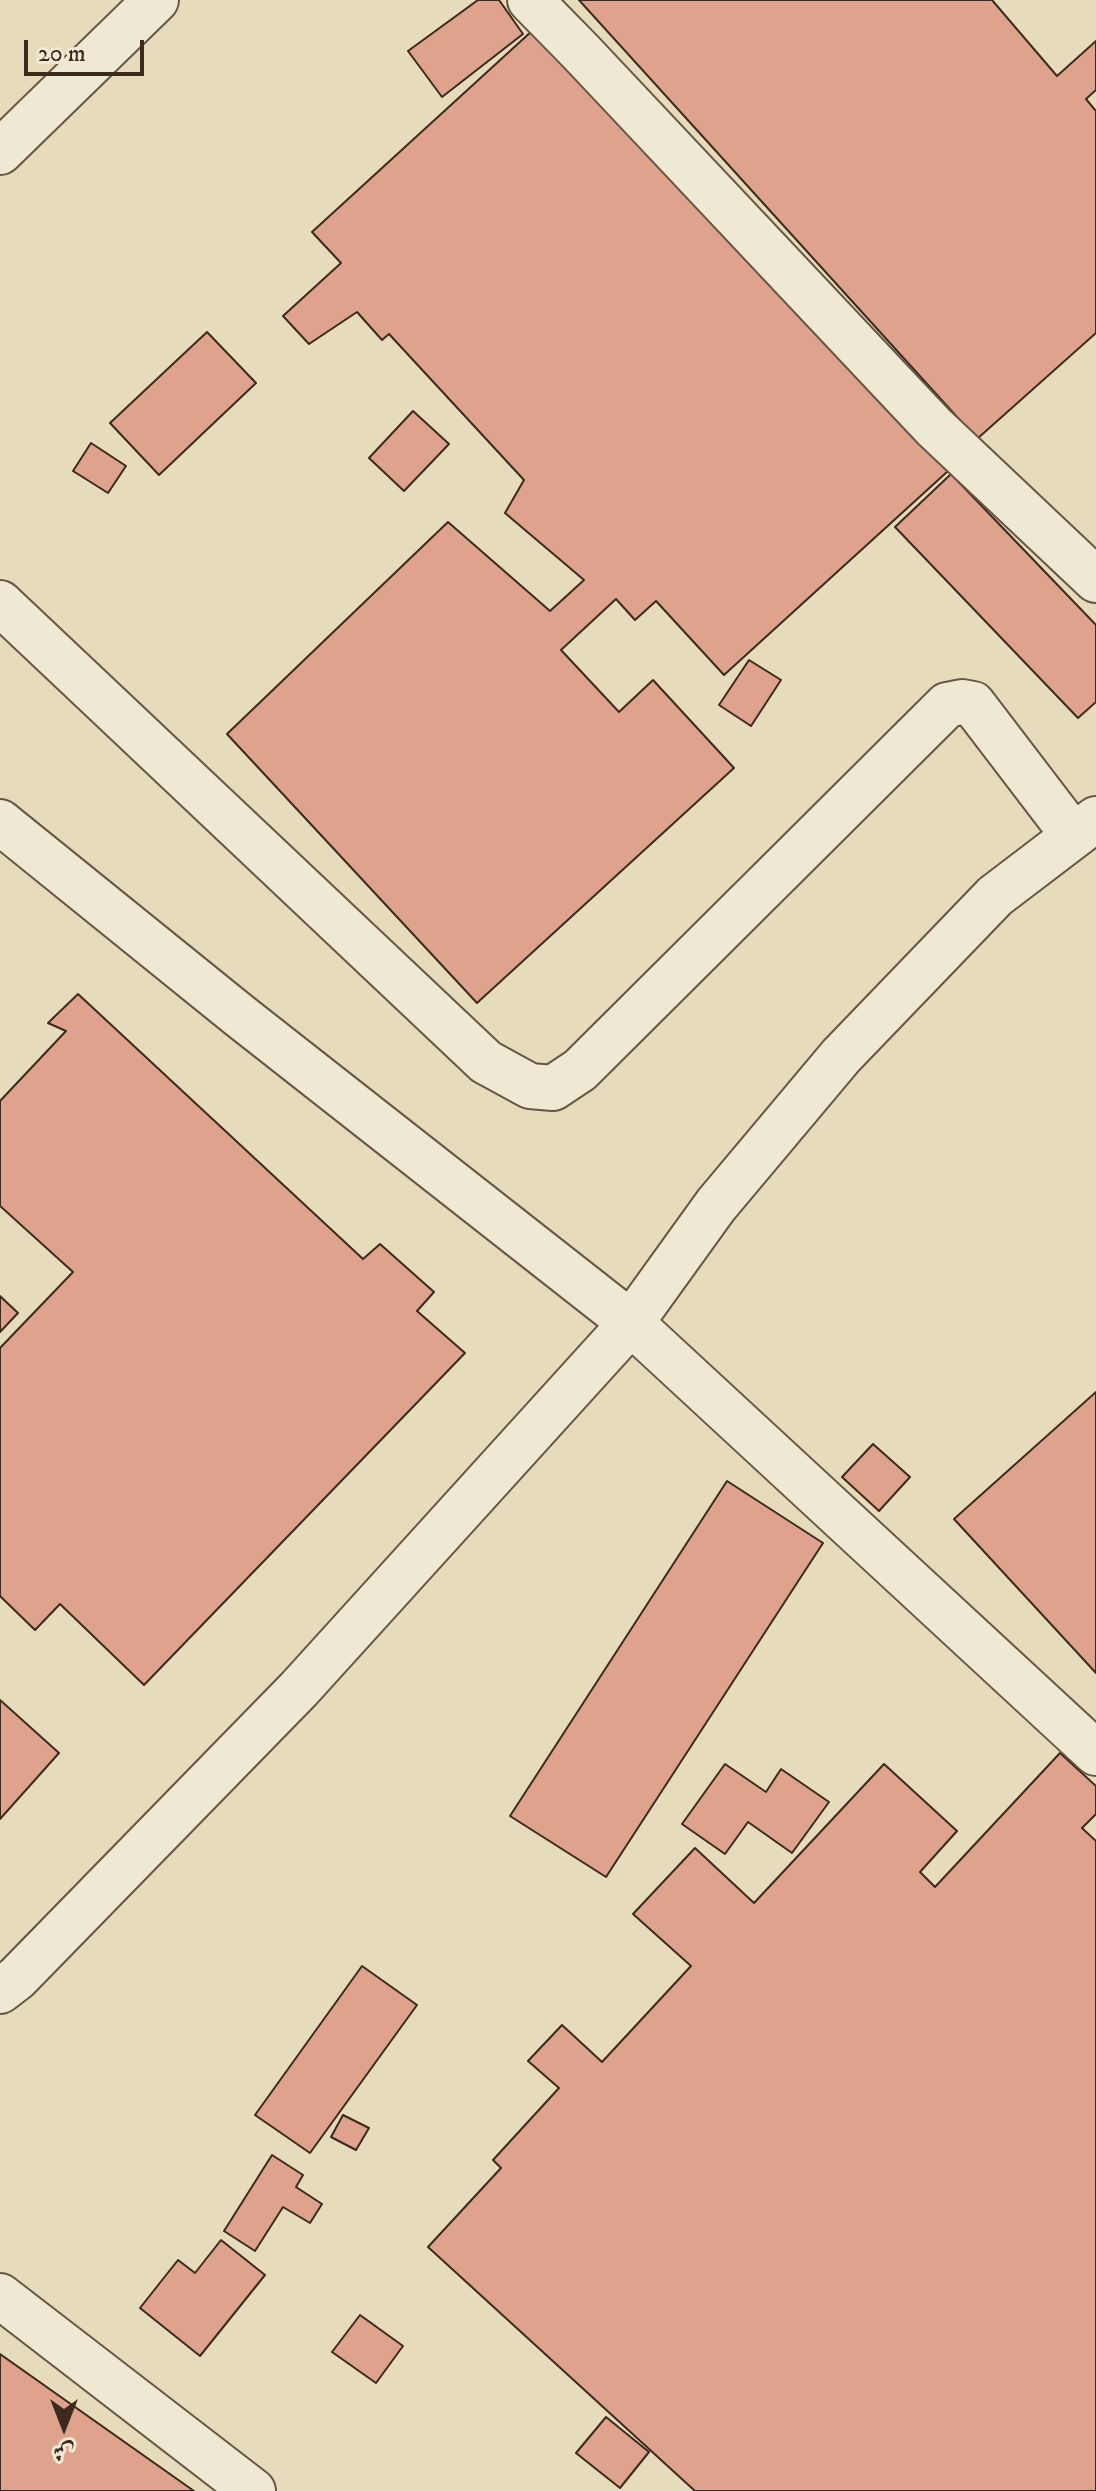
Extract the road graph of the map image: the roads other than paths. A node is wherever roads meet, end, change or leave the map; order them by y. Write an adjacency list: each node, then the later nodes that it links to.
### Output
1 (156, 0): 3 (street)
2 (530, 0): 4 (street)
3 (0, 152)
4 (1096, 580)
5 (0, 603): 7 (street)
6 (0, 822): 8 (street)
7 (1084, 827): 8 (street)
8 (631, 1323): 9 (street); 10 (street)
9 (1096, 1753)
10 (0, 1991)
11 (0, 2296): 12 (street)
12 (253, 2491)

